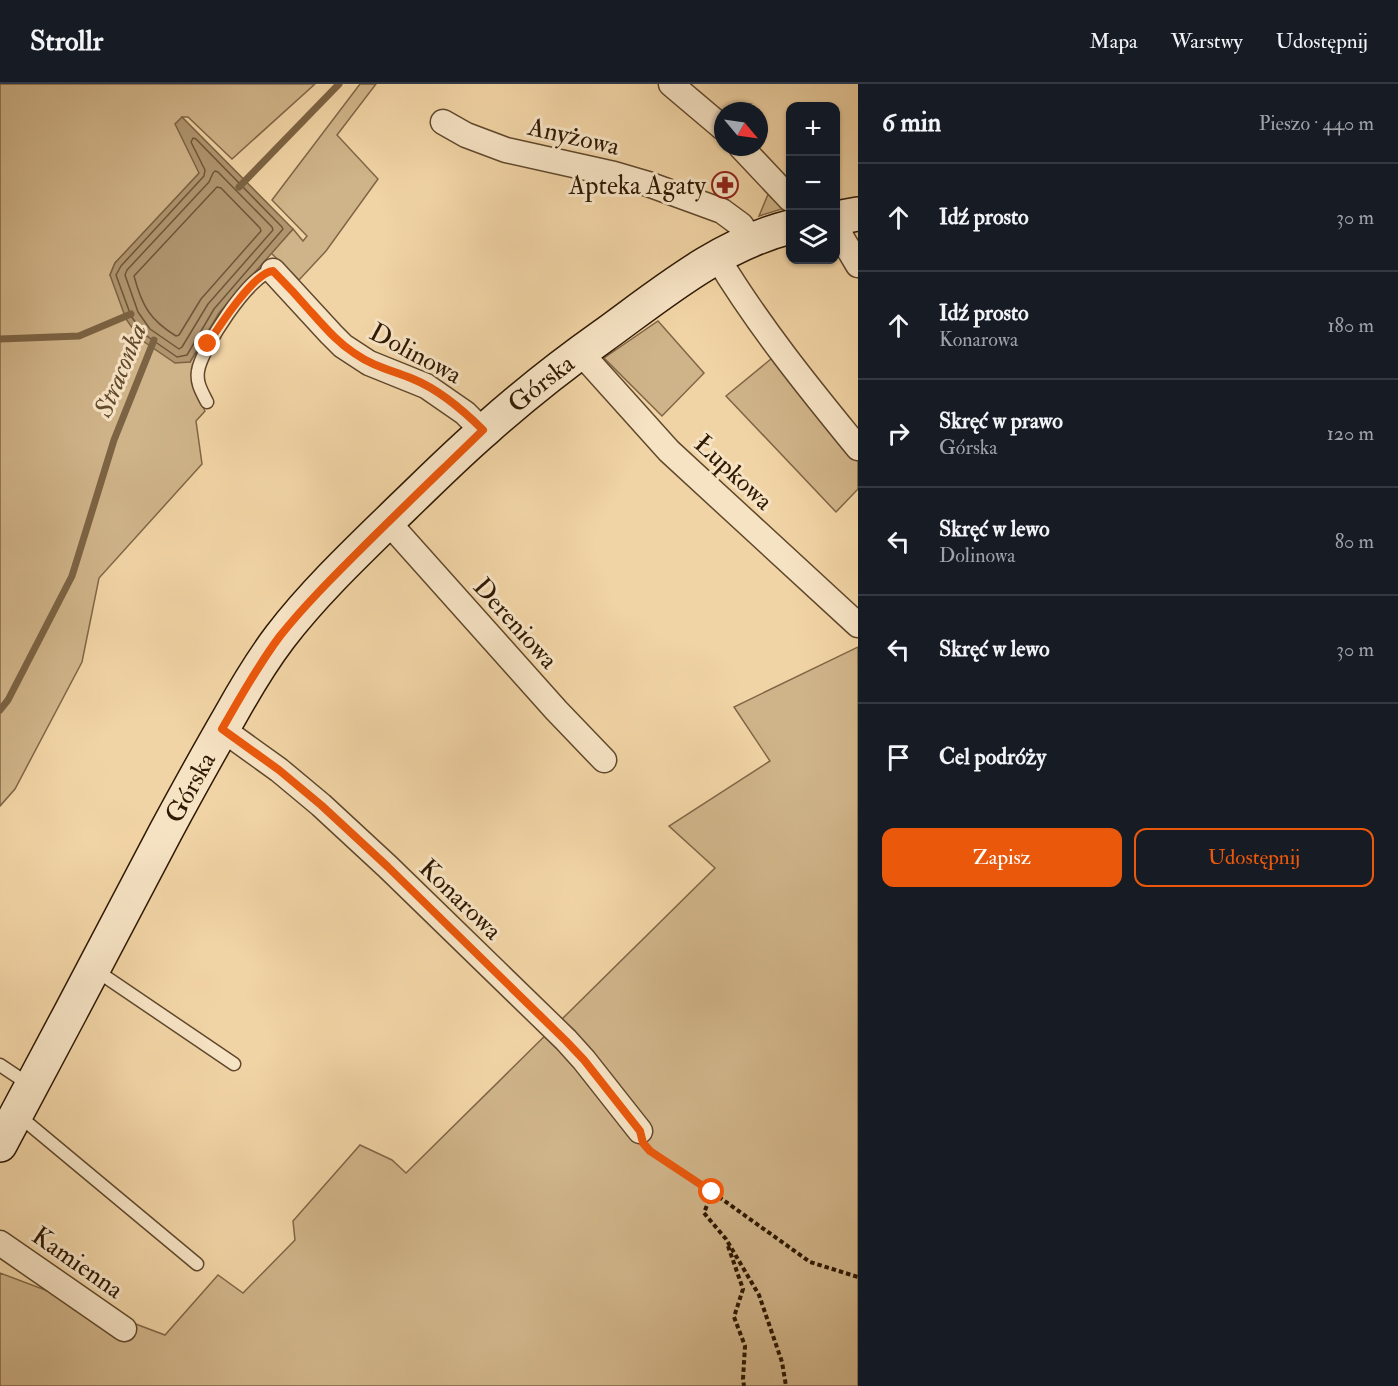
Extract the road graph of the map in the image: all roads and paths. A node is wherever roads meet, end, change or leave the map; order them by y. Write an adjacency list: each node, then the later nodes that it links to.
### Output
1 (671, 84): 2 (street)
2 (714, 120)
3 (443, 122): 10 (street, Anyżowa)
4 (749, 156): 5 (street)
5 (786, 195)
6 (858, 214): 7 (street)
7 (840, 217)
8 (786, 228): 10 (street, Górska)
9 (840, 231): 12 (street)
10 (751, 240): 11 (street, Górska)
11 (717, 257): 14 (street, Górska); 17 (street)
12 (858, 265)
13 (273, 271): 15 (lane); 16 (street, Dolinowa)
14 (582, 351): 16 (street, Górska); 19 (street, Łupkowa)
15 (207, 402)
16 (483, 430): 18 (street, Górska)
17 (858, 448)
18 (388, 522): 20 (street, Górska); 21 (street, Dereniowa)
19 (858, 626)
20 (222, 729): 22 (street, Górska); 26 (street, Konarowa)
21 (604, 760)
22 (93, 968): 23 (lane); 25 (street, Górska)
23 (234, 1064)
24 (0, 1065): 25 (lane)
25 (24, 1100): 27 (street, Górska); 31 (lane)
26 (640, 1131): 28 (path)
27 (0, 1145)
28 (712, 1192): 29 (path); 32 (path)
29 (726, 1239): 34 (path); 35 (path)
30 (0, 1243): 33 (street, Kamienna)
31 (197, 1264)
32 (858, 1277)
33 (124, 1329)
34 (744, 1386)
35 (786, 1386)

